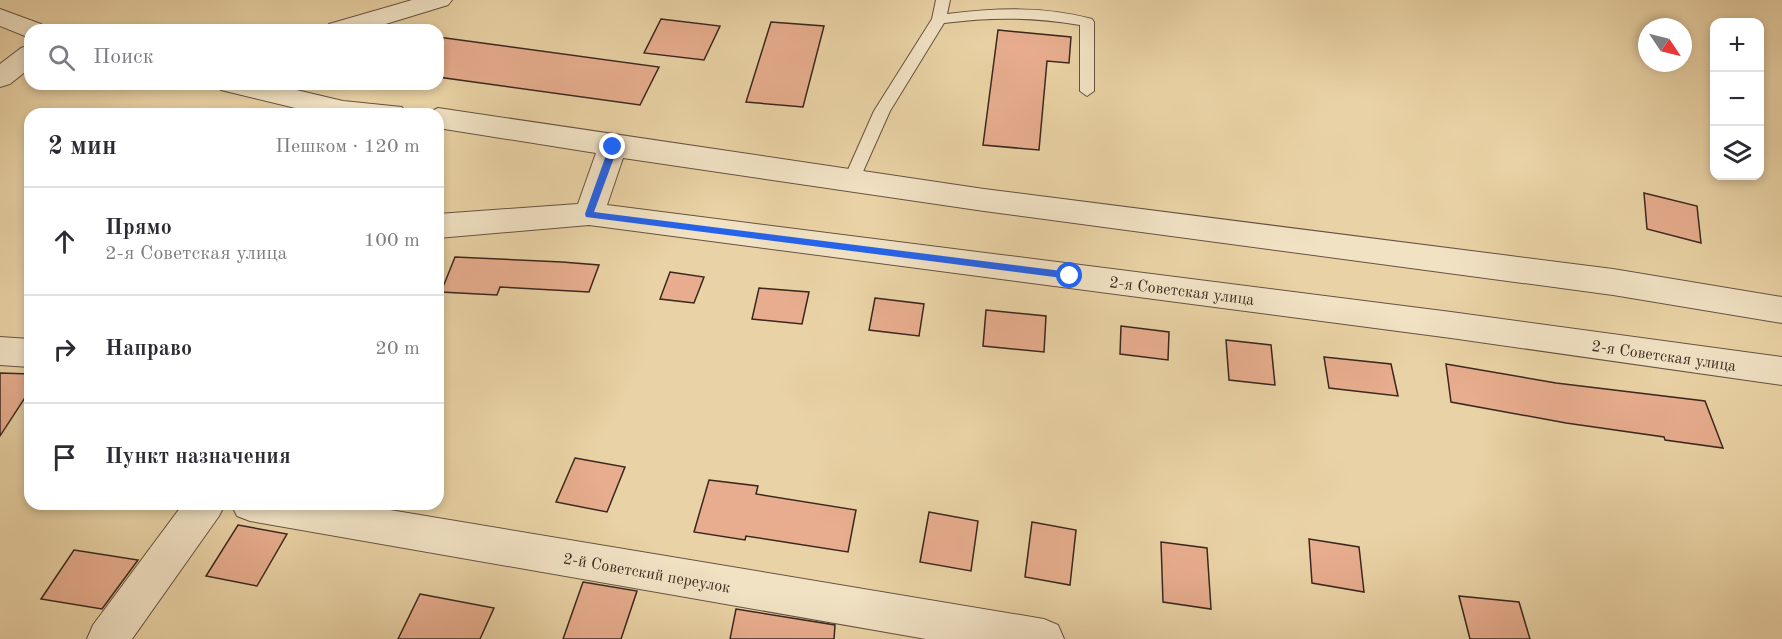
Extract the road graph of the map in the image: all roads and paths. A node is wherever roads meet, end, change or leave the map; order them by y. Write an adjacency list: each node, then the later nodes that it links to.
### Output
1 (439, 0): 5 (street)
2 (943, 0): 4 (lane)
3 (0, 17): 6 (street)
4 (939, 19): 10 (lane); 14 (lane)
5 (358, 24)
6 (24, 27)
7 (24, 59): 8 (street)
8 (0, 78)
9 (257, 90): 11 (street)
10 (1087, 91)
11 (334, 108)
12 (444, 118): 13 (street)
13 (613, 147): 14 (street); 15 (street)
14 (851, 181): 17 (street)
15 (589, 214): 16 (street, 2-я Советская улица); 20 (street, 2-я Советская улица)
16 (444, 226)
17 (1782, 310)
18 (0, 351): 19 (street)
19 (24, 353)
20 (1782, 371)
21 (202, 510): 23 (street)
22 (285, 510): 24 (street, 2-й Советский переулок)
23 (107, 639)
24 (1044, 639)

